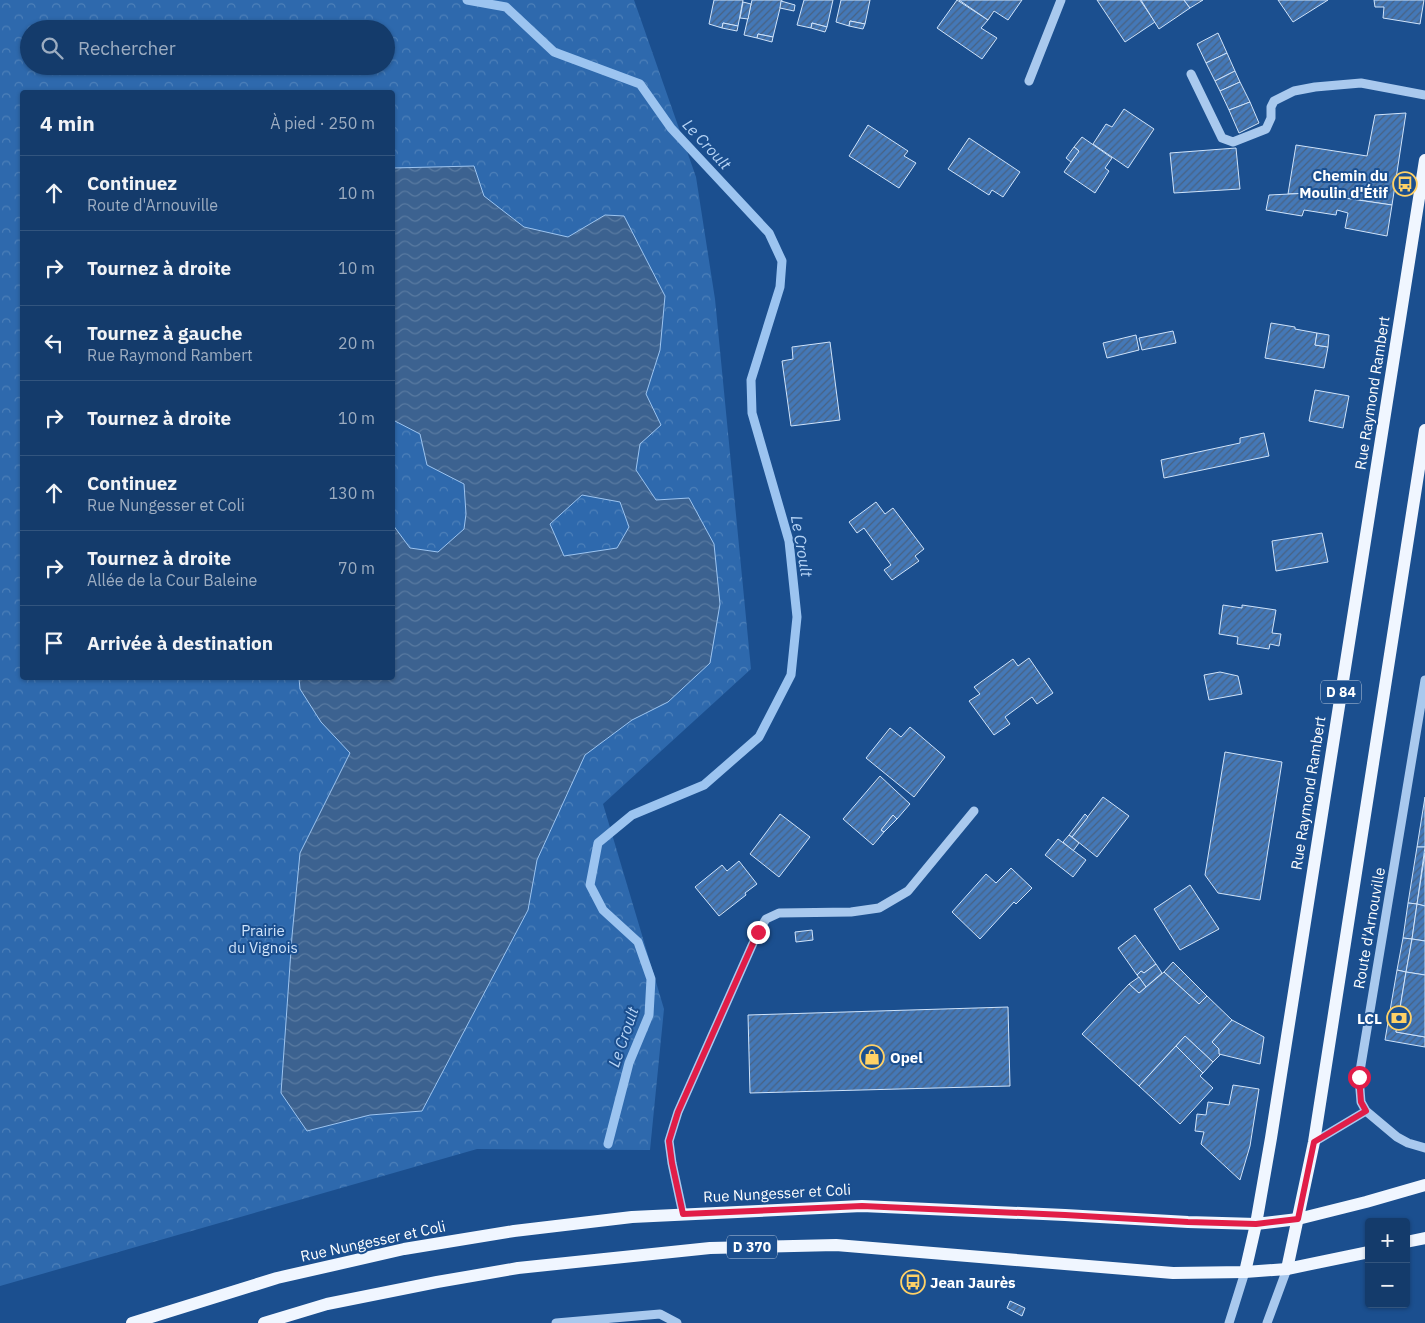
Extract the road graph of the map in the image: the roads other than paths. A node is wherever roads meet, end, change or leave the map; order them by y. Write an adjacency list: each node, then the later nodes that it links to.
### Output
1 (1061, 0): 3 (street)
2 (1191, 74): 4 (street)
3 (1029, 81)
4 (1425, 95)
5 (1425, 160): 15 (main road, Rue Raymond Rambert / D 84)
6 (1425, 430): 10 (main road, D 84)
7 (1425, 680): 9 (street, Route d'Arnouville)
8 (974, 811): 13 (street)
9 (1366, 1111): 10 (street); 11 (street)
10 (1314, 1142): 14 (main road, D 84)
11 (1425, 1148)
12 (1425, 1185): 14 (main road, Rue Nungesser et Coli)
13 (683, 1214): 15 (main road, Rue Nungesser et Coli); 21 (main road, Rue Nungesser et Coli)
14 (1298, 1219): 15 (main road, Rue Nungesser et Coli); 19 (main road, D 84)
15 (1256, 1224): 20 (main road, D 84)
16 (1425, 1238): 17 (main road)
17 (1410, 1241)
18 (1365, 1253): 19 (main road, D 370)
19 (1287, 1269): 20 (main road, D 370); 26 (street)
20 (1246, 1272): 22 (main road, D 370); 25 (street)
21 (132, 1323)
22 (264, 1323)
23 (556, 1323): 24 (street)
24 (678, 1323)
25 (1230, 1323)
26 (1267, 1323)

